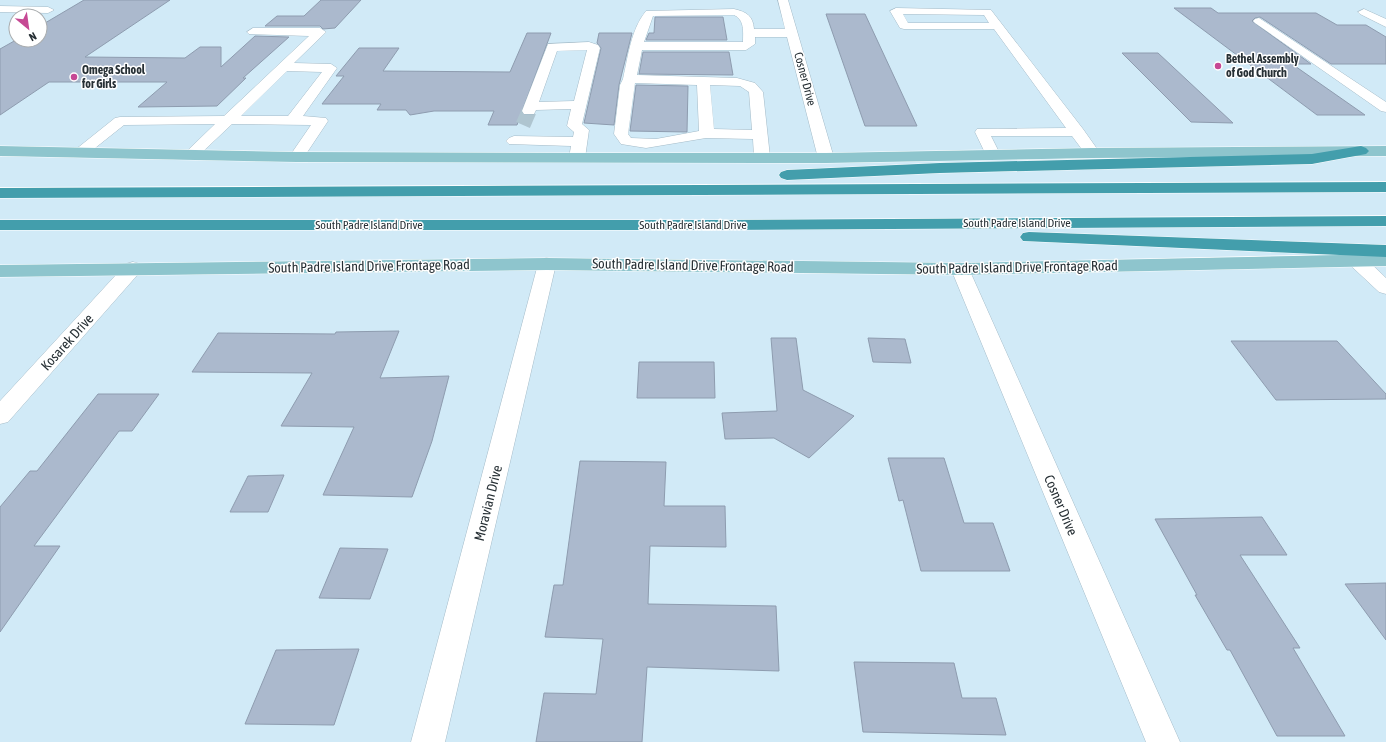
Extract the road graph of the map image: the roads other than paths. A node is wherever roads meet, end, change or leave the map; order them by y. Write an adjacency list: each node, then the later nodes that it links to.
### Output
1 (783, 0): 8 (street, Cosner Drive)
2 (1364, 12): 4 (street)
3 (1259, 21): 14 (street)
4 (1386, 24)
5 (998, 26): 5 (street); 18 (street)
6 (253, 32): 10 (street)
7 (748, 33): 8 (street); 9 (street); 9 (street)
8 (792, 33): 36 (street, Cosner Drive)
9 (637, 46): 11 (street)
10 (284, 67): 15 (street); 16 (street)
11 (630, 79): 12 (street); 23 (street)
12 (703, 81): 19 (street); 20 (street)
13 (578, 105): 13 (street); 22 (street)
14 (1386, 108)
15 (228, 120): 16 (street); 27 (street); 30 (street)
16 (293, 120): 31 (street)
17 (523, 125): 21 (street)
18 (1078, 132): 28 (street); 29 (street)
19 (707, 134): 20 (street); 23 (street)
20 (760, 135): 32 (street)
21 (514, 141): 22 (street); 33 (street)
22 (580, 142): 34 (street)
23 (647, 143): 35 (street)
24 (0, 151): 27 (main road)
25 (1361, 151): 26 (main road); 28 (main road); 38 (highway)
26 (1386, 152)
27 (80, 153): 30 (main road)
28 (1092, 153): 29 (main road)
29 (992, 154): 36 (main road)
30 (191, 155): 31 (main road)
31 (297, 157): 33 (main road)
32 (762, 157): 35 (main road); 36 (main road)
33 (509, 158): 34 (main road)
34 (577, 158): 35 (main road)
35 (644, 158)
36 (826, 158)
37 (1386, 187): 38 (highway)
38 (470, 190): 39 (highway)
39 (0, 193)
40 (1386, 220): 42 (highway, South Padre Island Drive)
41 (0, 225): 42 (highway, South Padre Island Drive)
42 (714, 225): 43 (highway)
43 (1386, 250)
44 (1356, 260): 45 (main road, South Padre Island Drive Frontage Road); 48 (main road, South Padre Island Drive Frontage Road); 50 (street)
45 (1386, 260)
46 (547, 264): 47 (main road, South Padre Island Drive Frontage Road); 48 (main road, South Padre Island Drive Frontage Road); 52 (street, Moravian Drive)
47 (134, 268): 49 (main road, South Padre Island Drive Frontage Road); 51 (street, Kosarek Drive)
48 (960, 269): 53 (street, Cosner Drive)
49 (0, 271)
50 (1386, 288)
51 (0, 416)
52 (428, 742)
53 (1163, 742)

